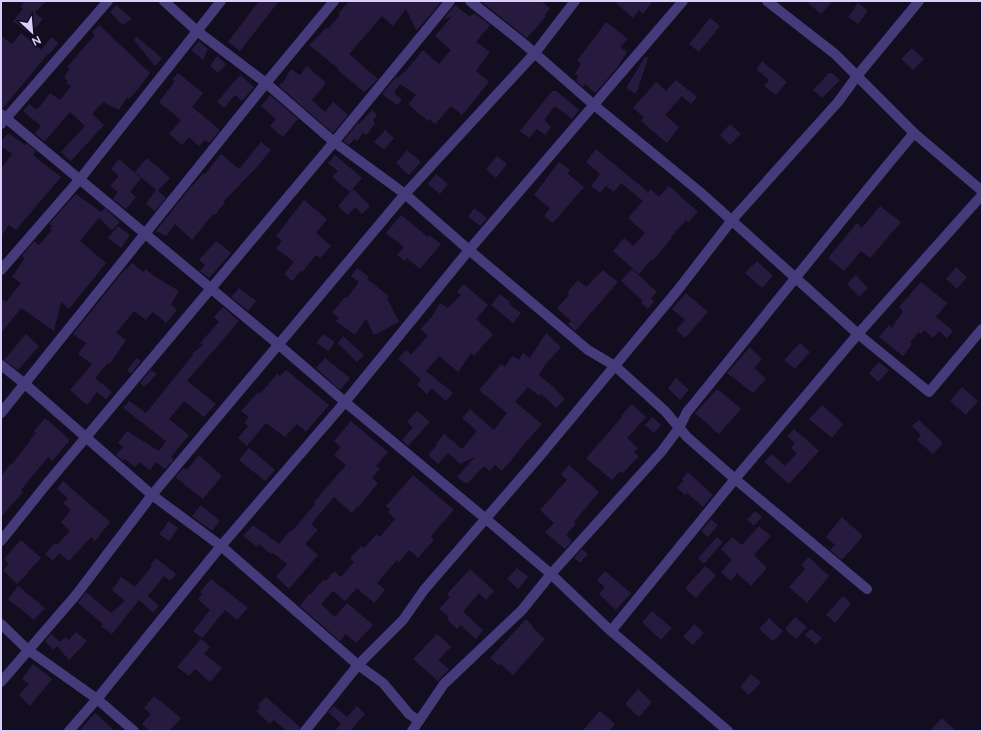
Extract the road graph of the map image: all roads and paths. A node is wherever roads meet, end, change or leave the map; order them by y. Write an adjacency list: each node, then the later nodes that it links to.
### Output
1 (108, 1): 16 (street)
2 (164, 1): 11 (street)
3 (221, 1): 11 (street)
4 (334, 1): 14 (street)
5 (450, 1): 18 (street)
6 (470, 1): 12 (street)
7 (575, 1): 12 (street)
8 (683, 1): 15 (street)
9 (767, 1): 13 (street)
10 (919, 1): 13 (street)
11 (197, 30): 14 (street); 19 (street)
12 (535, 53): 15 (street); 21 (street)
13 (857, 76): 17 (street); 23 (street)
14 (266, 83): 18 (street); 24 (street)
15 (594, 105): 23 (street); 25 (street)
16 (3, 119): 19 (street)
17 (914, 133): 20 (street); 27 (street)
18 (334, 142): 21 (street); 28 (street)
19 (80, 179): 24 (street); 26 (street)
20 (982, 191)
21 (405, 194): 25 (street); 31 (street)
22 (982, 195): 30 (street)
23 (732, 220): 27 (street); 33 (street)
24 (145, 234): 28 (street); 34 (street)
25 (469, 250): 33 (street); 35 (street)
26 (1, 270)
27 (796, 278): 30 (street); 37 (street)
28 (210, 289): 31 (street); 38 (street)
29 (982, 330): 30 (street)
30 (858, 334): 39 (street)
31 (279, 345): 35 (street); 40 (street)
32 (1, 365): 34 (street)
33 (614, 366): 37 (street); 41 (street)
34 (25, 384): 36 (street); 38 (street)
35 (344, 402): 41 (street); 43 (street)
36 (1, 413)
37 (679, 428): 39 (street); 44 (street)
38 (87, 438): 40 (street); 42 (street)
39 (735, 479): 45 (street); 47 (street)
40 (152, 495): 43 (street); 48 (street)
41 (486, 519): 44 (street); 49 (street)
42 (1, 541)
43 (221, 546): 49 (street); 51 (street)
44 (550, 574): 47 (street); 52 (street)
45 (867, 588)
46 (1, 624): 48 (street)
47 (611, 631): 57 (street)
48 (28, 650): 50 (street); 51 (street)
49 (358, 665): 52 (street); 55 (street)
50 (1, 682)
51 (97, 699): 53 (street); 54 (street)
52 (419, 721): 56 (street)
53 (69, 731)
54 (134, 731)
55 (305, 731)
56 (412, 731)
57 (728, 731)

